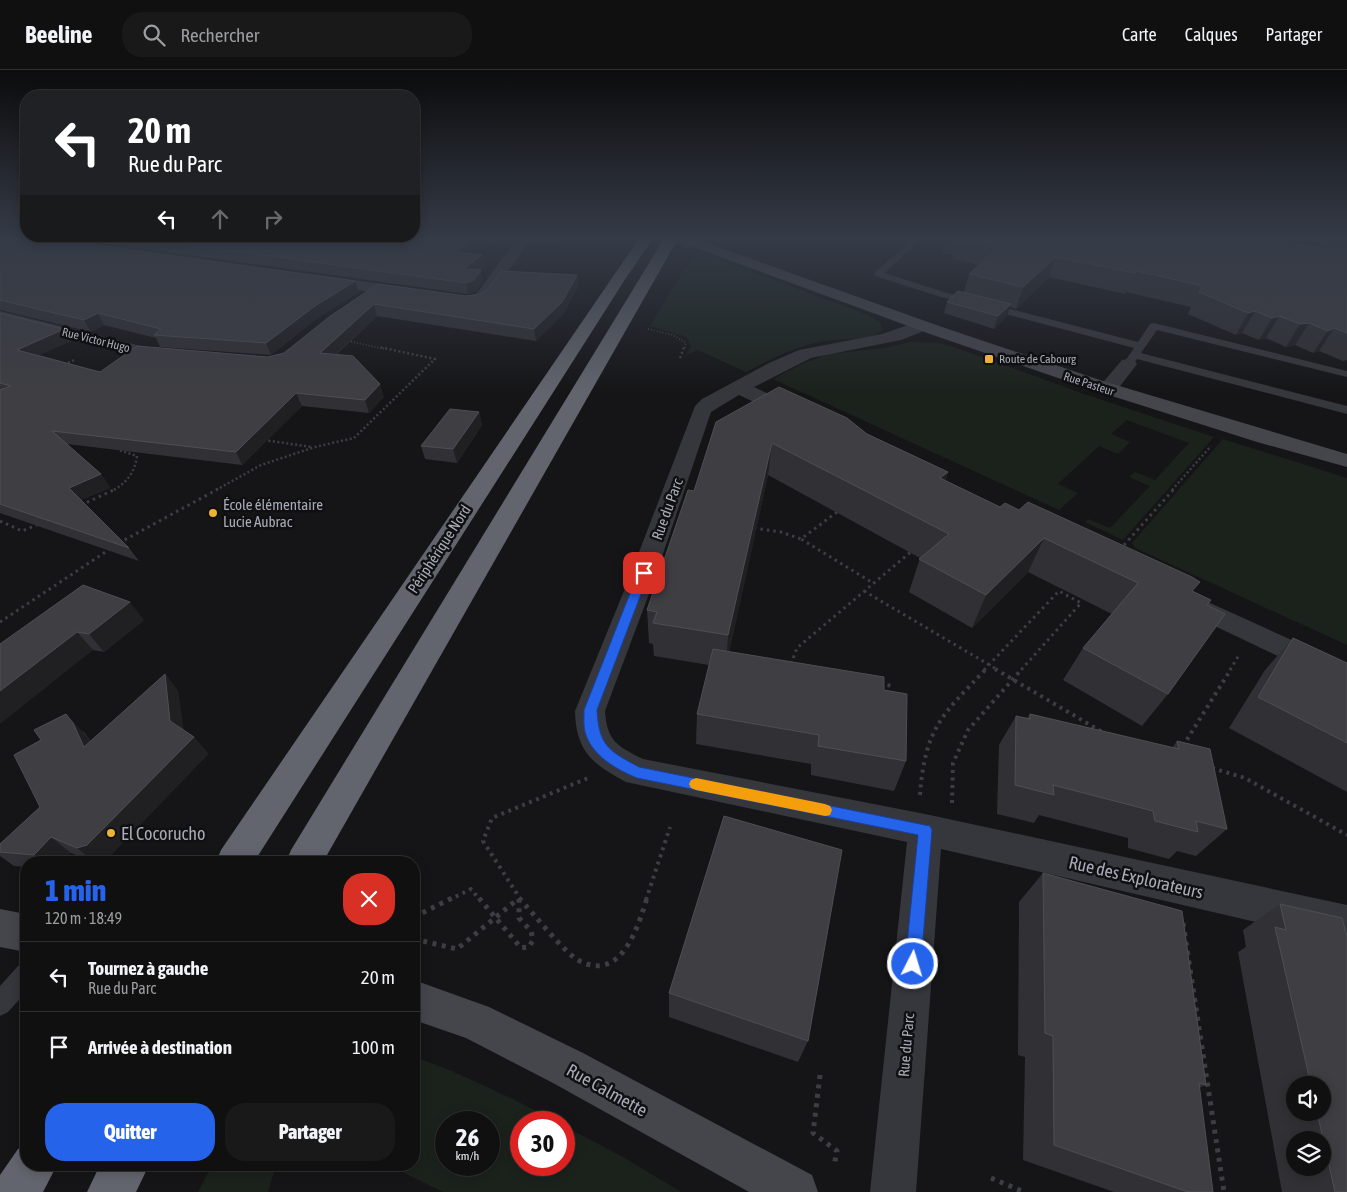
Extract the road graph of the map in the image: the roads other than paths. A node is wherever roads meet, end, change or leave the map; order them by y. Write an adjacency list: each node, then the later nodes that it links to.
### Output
1 (377, 289): 10 (street)
2 (380, 289): 8 (street)
3 (489, 289): 9 (street)
4 (611, 289): 24 (highway, Périphérique Nord)
5 (634, 289): 25 (highway, Périphérique Nord)
6 (821, 289): 12 (main road, Rue Pasteur)
7 (926, 289): 13 (lane)
8 (424, 295)
9 (461, 300)
10 (354, 304)
11 (0, 316): 14 (street, Rue Victor Hugo)
12 (920, 326): 16 (street); 17 (main road, Rue Pasteur)
13 (1134, 355): 15 (lane); 17 (street); 18 (lane)
14 (188, 356)
15 (1347, 374)
16 (739, 387): 19 (street); 23 (street, Rue du Parc)
17 (1107, 390): 20 (main road, Rue Pasteur)
18 (1347, 410)
19 (808, 420)
20 (1347, 461)
21 (1165, 591): 22 (street)
22 (1347, 678)
23 (932, 814): 26 (street, Rue des Explorateurs); 37 (street, Rue du Parc)
24 (238, 856)
25 (307, 856)
26 (1347, 924)
27 (0, 928): 28 (main road)
28 (20, 932)
29 (20, 981): 31 (lane)
30 (420, 1002): 36 (main road, Rue Calmette)
31 (0, 1004)
32 (30, 1171): 34 (highway)
33 (122, 1171): 35 (highway)
34 (16, 1192)
35 (110, 1192)
36 (795, 1192)
37 (893, 1192)

